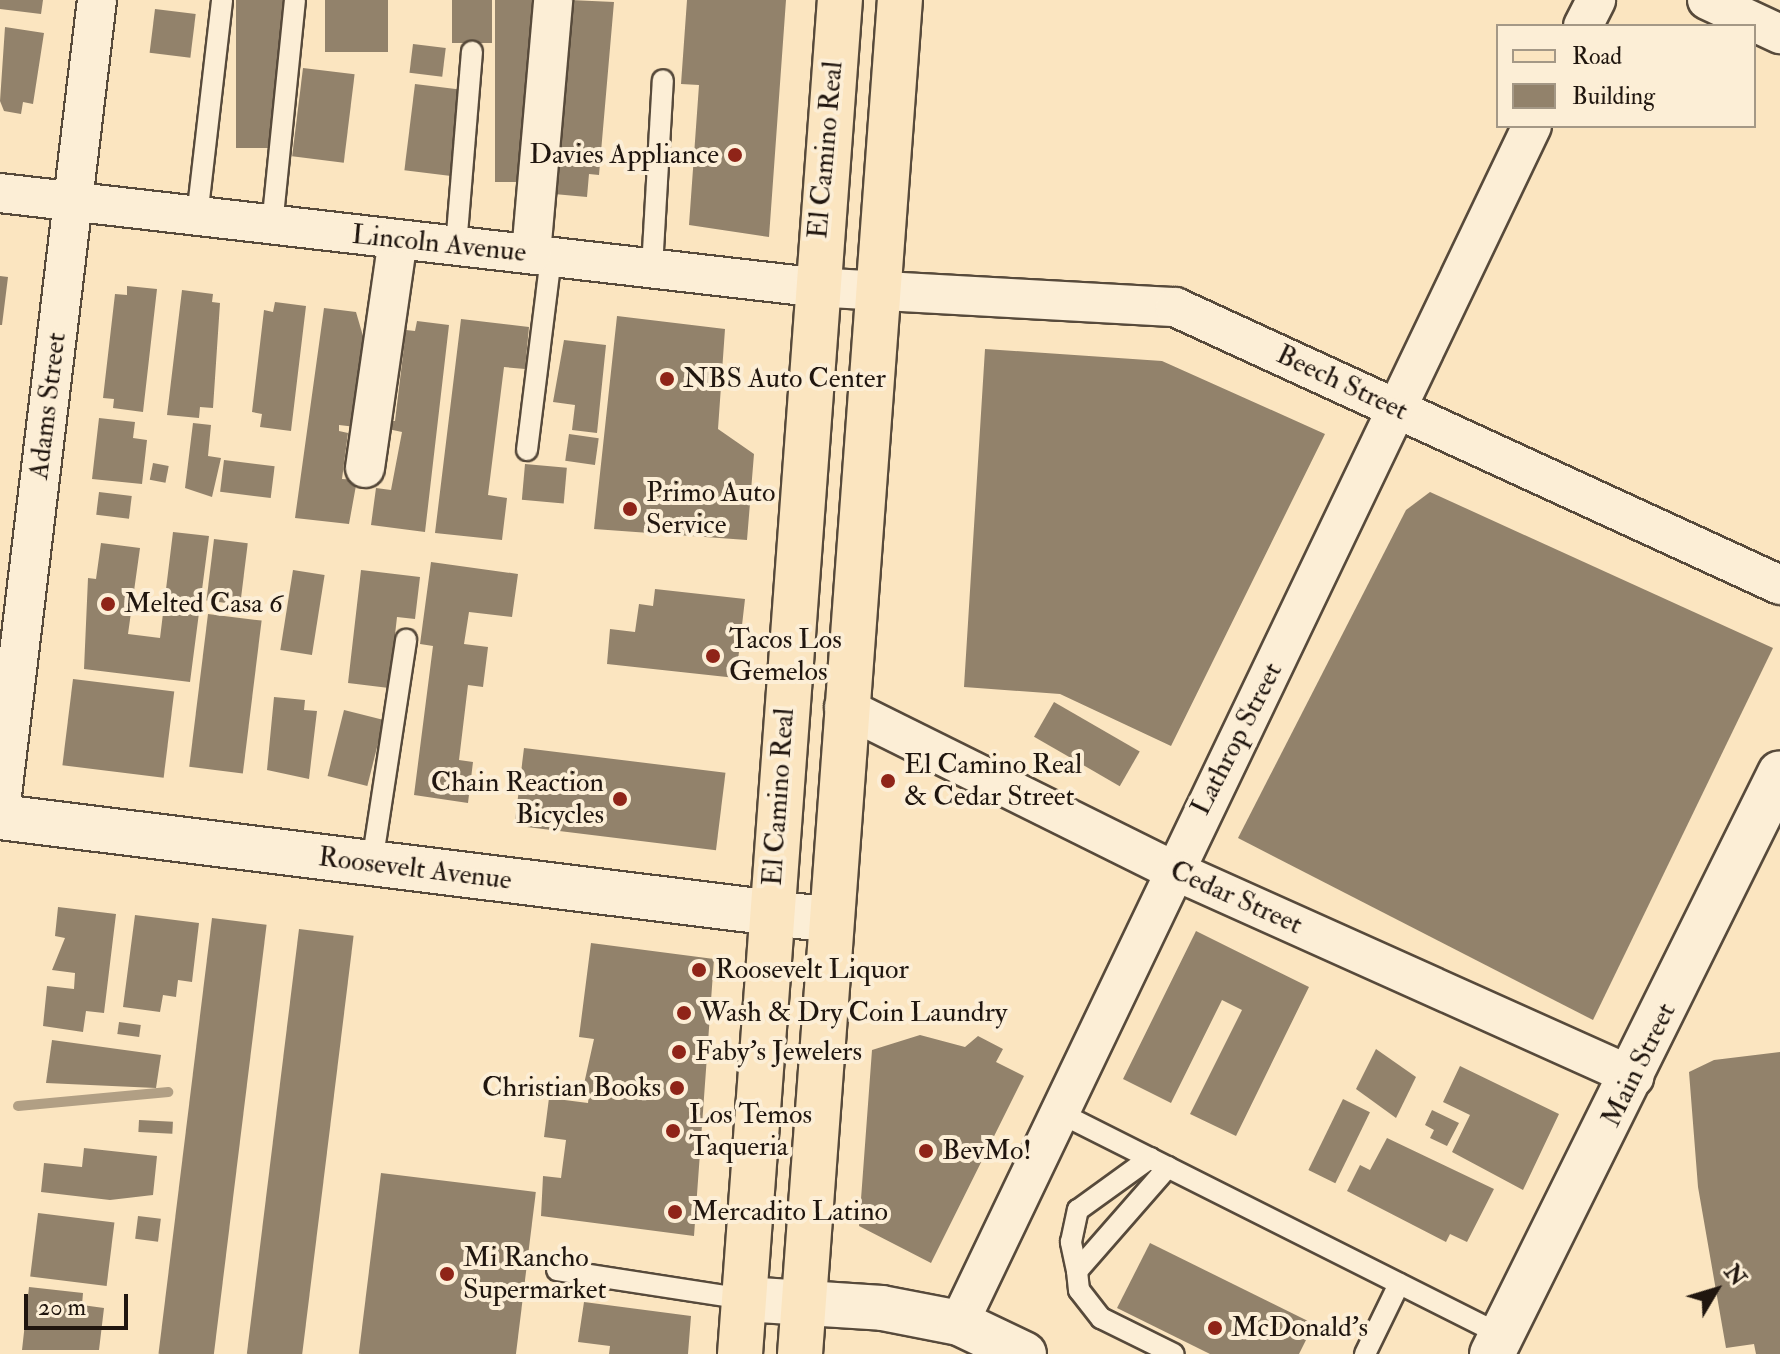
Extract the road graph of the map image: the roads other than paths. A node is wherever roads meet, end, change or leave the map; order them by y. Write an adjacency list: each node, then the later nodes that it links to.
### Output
1 (97, 0): 15 (street, Adams Street)
2 (222, 0): 16 (lane)
3 (295, 0): 17 (lane)
4 (553, 0): 20 (street)
5 (840, 0): 22 (main road, El Camino Real)
6 (900, 0): 23 (main road)
7 (1596, 0): 9 (street)
8 (1707, 0): 10 (street)
9 (1584, 24)
10 (1780, 34)
11 (472, 52): 19 (lane)
12 (663, 80): 21 (lane)
13 (1531, 128): 24 (street, Lathrop Street)
14 (0, 193): 15 (street, Lincoln Avenue)
15 (73, 203): 16 (street, Lincoln Avenue); 31 (street, Adams Street)
16 (197, 217): 17 (street, Lincoln Avenue)
17 (272, 226): 18 (street, Lincoln Avenue)
18 (398, 240): 19 (street, Lincoln Avenue); 26 (street)
19 (456, 246): 20 (street, Lincoln Avenue)
20 (541, 256): 21 (street, Lincoln Avenue); 25 (lane)
21 (652, 268): 22 (street, Lincoln Avenue)
22 (813, 287): 23 (street, Lincoln Avenue); 34 (main road, El Camino Real)
23 (877, 292): 24 (street, Beech Street); 29 (main road)
24 (1395, 408): 27 (street, Beech Street); 33 (street, Lathrop Street)
25 (527, 450)
26 (365, 468)
27 (1780, 585)
28 (406, 640): 32 (lane)
29 (844, 707): 33 (street, Cedar Street); 35 (main road)
30 (1780, 773): 36 (street, Main Street)
31 (0, 815): 32 (street, Roosevelt Avenue)
32 (372, 863): 34 (street, Roosevelt Avenue)
33 (1171, 869): 36 (street, Cedar Street); 37 (street, Lathrop Street)
34 (772, 912): 35 (street, Roosevelt Avenue); 42 (main road, El Camino Real)
35 (830, 920): 43 (main road)
36 (1634, 1077): 45 (street, Main Street)
37 (1058, 1112): 38 (lane); 44 (street, Lathrop Street)
38 (1159, 1163): 40 (lane); 40 (lane); 41 (lane)
39 (557, 1270): 42 (lane)
40 (1077, 1271): 49 (lane)
41 (1399, 1284): 45 (lane); 50 (lane)
42 (744, 1299): 43 (street); 46 (main road, El Camino Real)
43 (803, 1304): 44 (street); 47 (main road)
44 (952, 1339): 48 (street)
45 (1496, 1345)
46 (740, 1354)
47 (800, 1354)
48 (1024, 1354)
49 (1174, 1354)
50 (1365, 1354)

